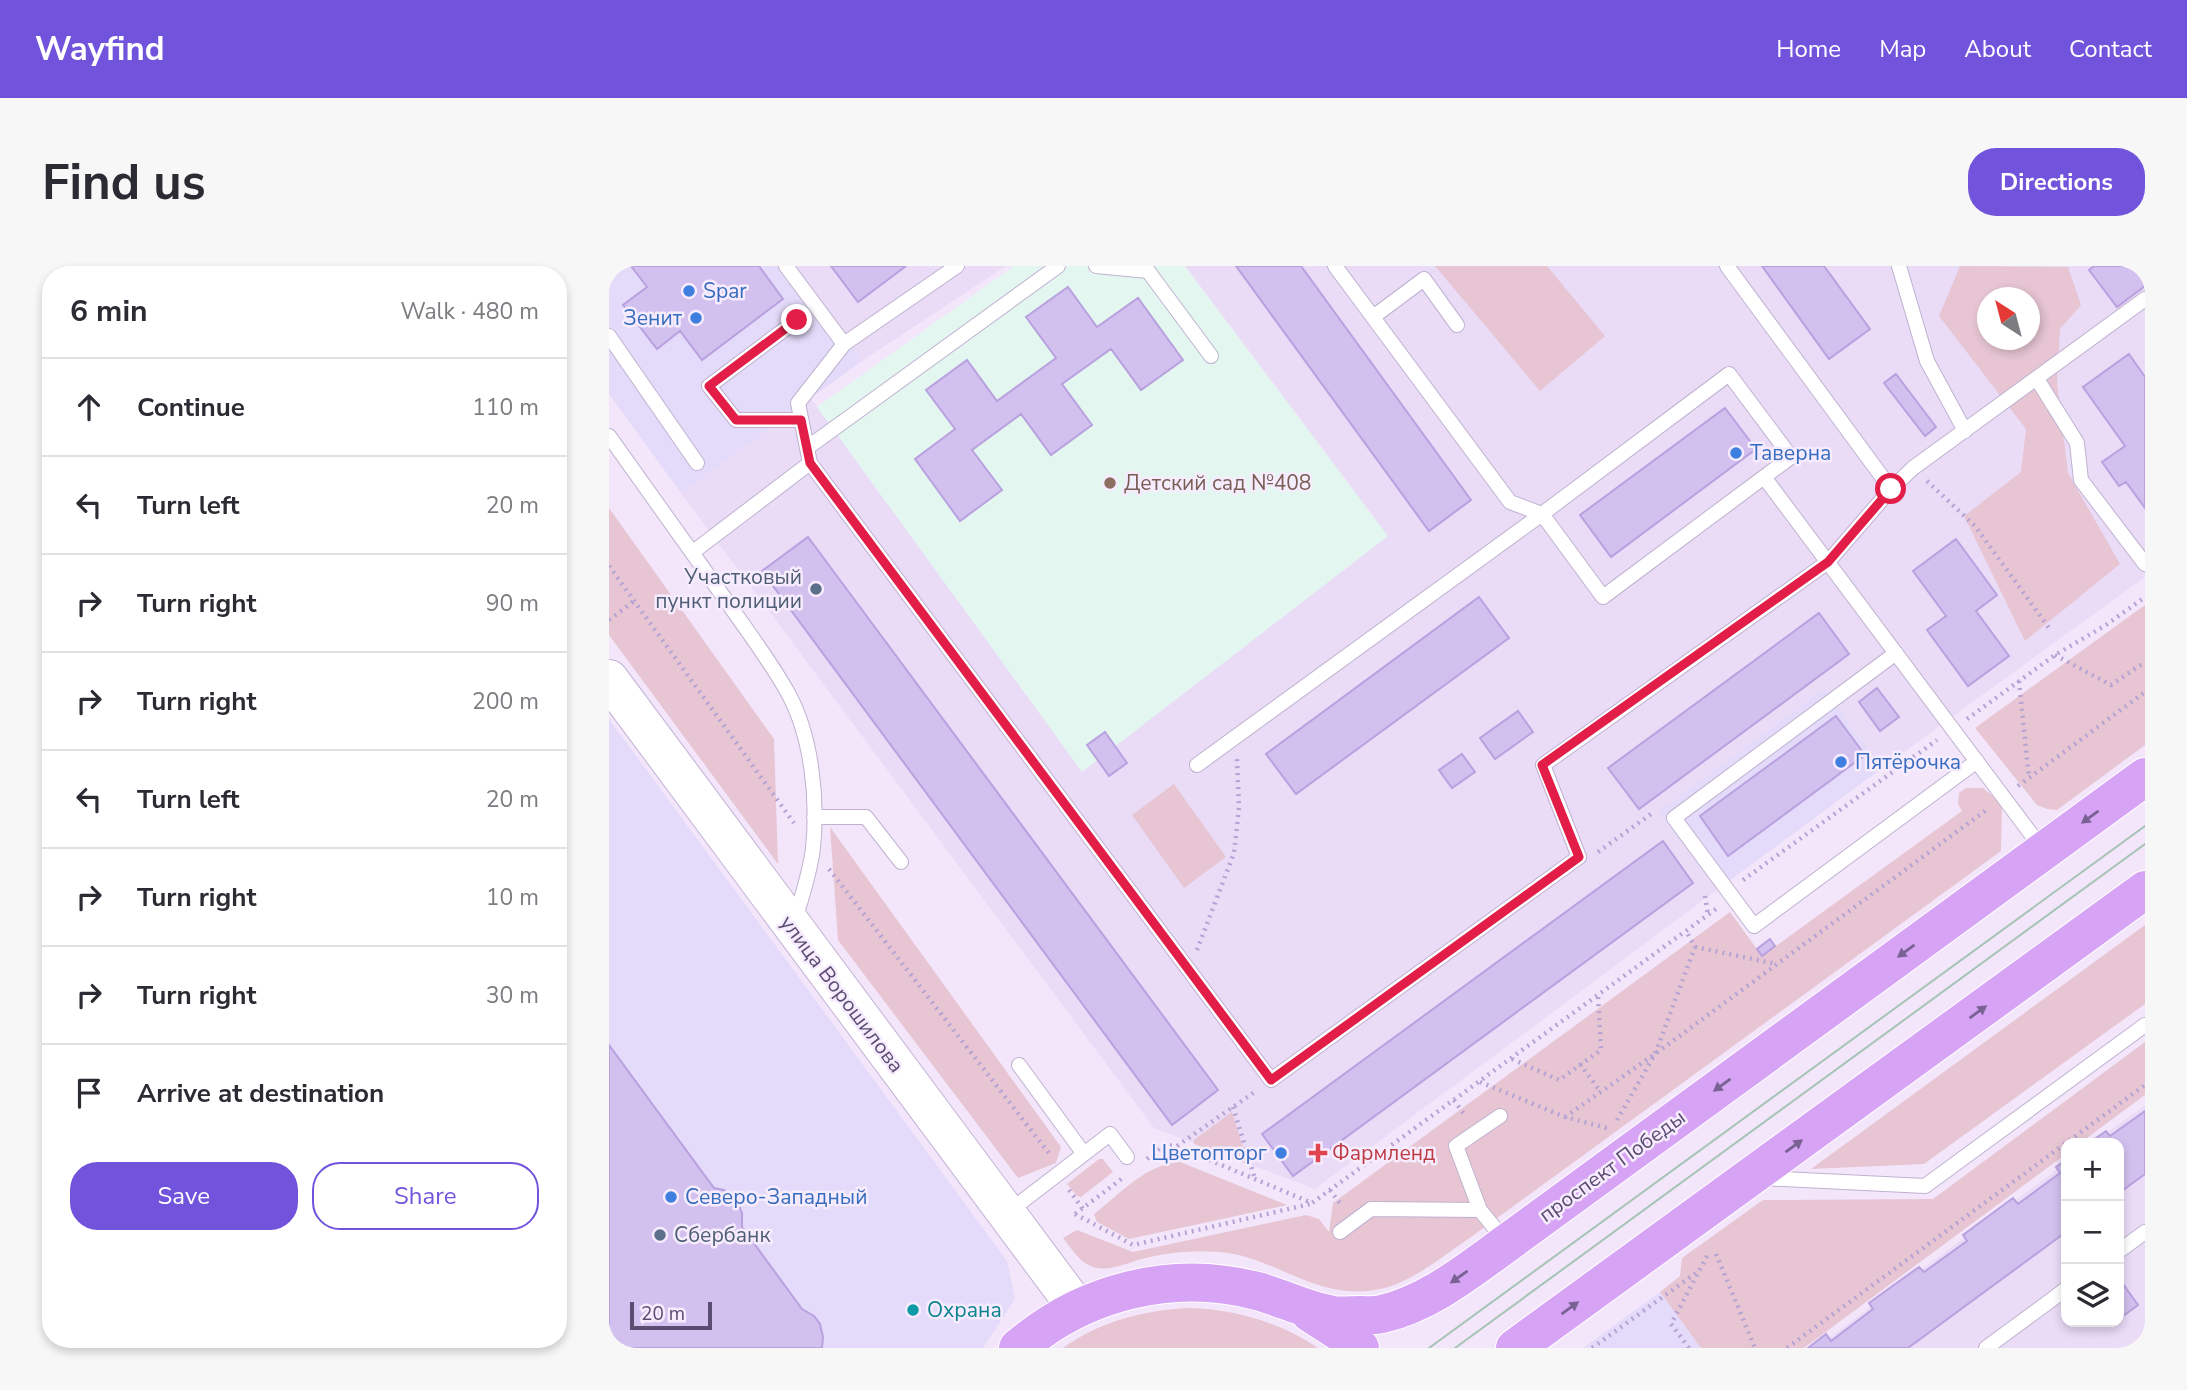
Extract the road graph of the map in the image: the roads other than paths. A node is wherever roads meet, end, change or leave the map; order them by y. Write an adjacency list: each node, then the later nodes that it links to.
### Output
1 (786, 266): 13 (lane)
2 (957, 266): 13 (lane)
3 (1058, 266): 21 (lane)
4 (1096, 266): 15 (lane)
5 (1335, 266): 9 (lane)
6 (1727, 266): 24 (lane)
7 (1899, 266): 19 (lane)
8 (2145, 299): 17 (lane)
9 (1373, 317): 11 (lane); 25 (lane)
10 (797, 320): 18 (lane)
11 (1457, 325)
12 (609, 337): 14 (lane)
13 (844, 344): 18 (lane)
14 (622, 354): 16 (lane); 22 (lane)
15 (1211, 356)
16 (609, 363)
17 (2037, 379): 19 (lane); 28 (lane)
18 (801, 420): 21 (lane)
19 (1965, 430): 24 (lane)
20 (609, 436): 26 (lane)
21 (808, 456): 26 (lane); 27 (lane)
22 (698, 463)
23 (1764, 477): 25 (lane); 25 (lane); 27 (lane)
24 (1891, 489): 27 (lane)
25 (1542, 514): 32 (lane)
26 (692, 552): 34 (lane)
27 (1828, 562): 29 (lane)
28 (2145, 564)
29 (1896, 653): 31 (lane); 31 (lane)
30 (609, 679): 38 (street, улица Ворошилова)
31 (1977, 761): 35 (lane)
32 (1197, 765)
33 (2145, 777): 35 (main road, проспект Победы, one-way to 35)
34 (814, 817): 36 (lane); 38 (lane)
35 (2044, 850): 49 (main road, проспект Победы, one-way to 49)
36 (901, 862)
37 (2145, 890): 44 (main road, one-way to 37)
38 (793, 928): 46 (street, улица Ворошилова)
39 (2145, 1025): 44 (lane)
40 (1019, 1065): 42 (lane)
41 (1500, 1116): 45 (lane)
42 (1084, 1154): 43 (lane); 46 (lane)
43 (1130, 1163)
44 (1750, 1178): 56 (main road, one-way to 44)
45 (1481, 1210): 47 (lane); 49 (lane)
46 (1006, 1213): 53 (street, улица Ворошилова)
47 (1340, 1231)
48 (2145, 1232): 50 (lane)
49 (1507, 1243): 52 (main road, проспект Победы, one-way to 52)
50 (2124, 1247)
51 (2061, 1293): 57 (lane)
52 (1294, 1305): 53 (main road, проспект Победы); 55 (main road)
53 (1077, 1308): 54 (main road, проспект Победы)
54 (1018, 1348)
55 (1360, 1348)
56 (1515, 1348)
57 (1986, 1348)

